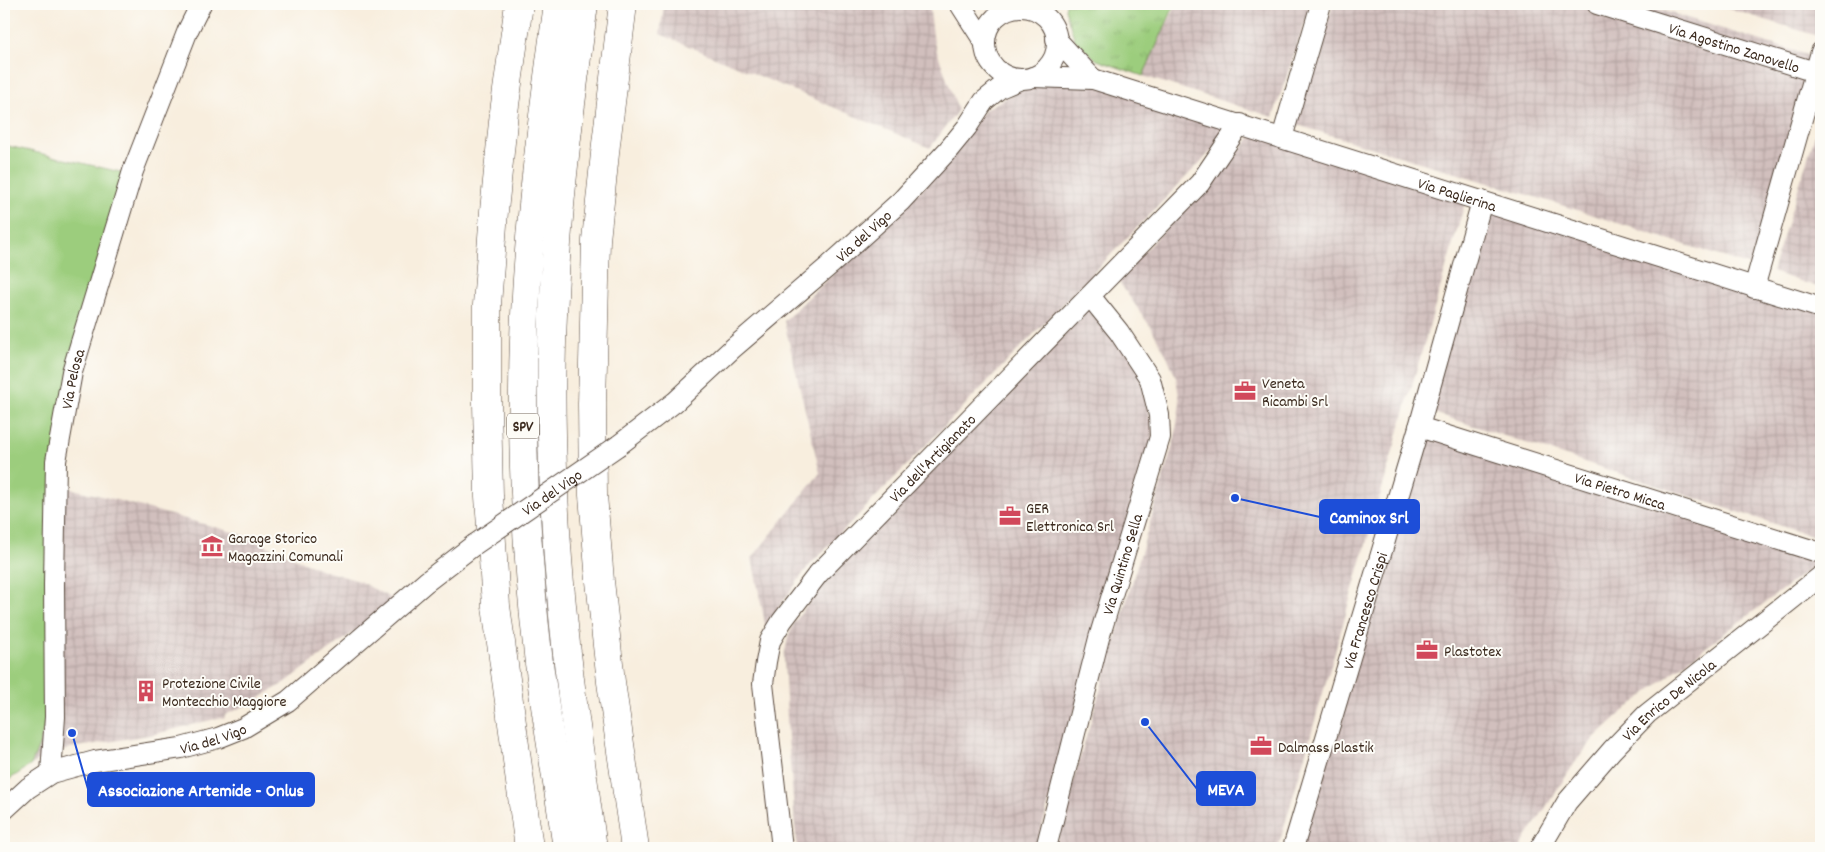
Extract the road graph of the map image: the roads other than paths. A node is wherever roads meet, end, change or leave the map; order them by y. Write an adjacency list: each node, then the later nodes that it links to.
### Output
1 (201, 4): 29 (street, Via Pelosa)
2 (519, 4): 31 (highway)
3 (558, 4): 32 (highway, SPV)
4 (584, 4): 33 (highway, SPV)
5 (623, 4): 34 (highway)
6 (960, 4): 14 (street)
7 (968, 4): 12 (street)
8 (1052, 4): 13 (street)
9 (1321, 4): 21 (street)
10 (1597, 4): 16 (street, Via Agostino Zanovello)
11 (1019, 6): 12 (street); 13 (street)
12 (996, 16): 14 (street)
13 (1055, 34): 17 (street); 18 (street)
14 (986, 46): 17 (street); 19 (street, Via del Vigo)
15 (1821, 52): 16 (street)
16 (1815, 72): 23 (street)
17 (1027, 78): 18 (street, Via Paglierina); 19 (street, Via del Vigo)
18 (1093, 79): 20 (street, Via Paglierina)
19 (984, 101): 29 (street, Via del Vigo, bridge)
20 (1240, 124): 21 (street, Via Paglierina); 24 (street, Via dell'Artigianato)
21 (1282, 138): 22 (street, Via Paglierina)
22 (1482, 201): 23 (street, Via Paglierina); 26 (street, Via Francesco Crispi)
23 (1754, 288): 25 (street, Via Paglierina)
24 (1090, 296): 35 (street, Via dell'Artigianato); 36 (street, Via Quintino Sella)
25 (1821, 308)
26 (1419, 427): 27 (street, Via Pietro Micca); 37 (street, Via Francesco Crispi)
27 (1821, 553)
28 (1821, 576): 38 (street, Via Enrico De Nicola)
29 (51, 773): 30 (street, Via del Vigo)
30 (4, 810)
31 (528, 848)
32 (567, 848)
33 (593, 848)
34 (634, 848)
35 (782, 848)
36 (1046, 848)
37 (1293, 848)
38 (1540, 848)

